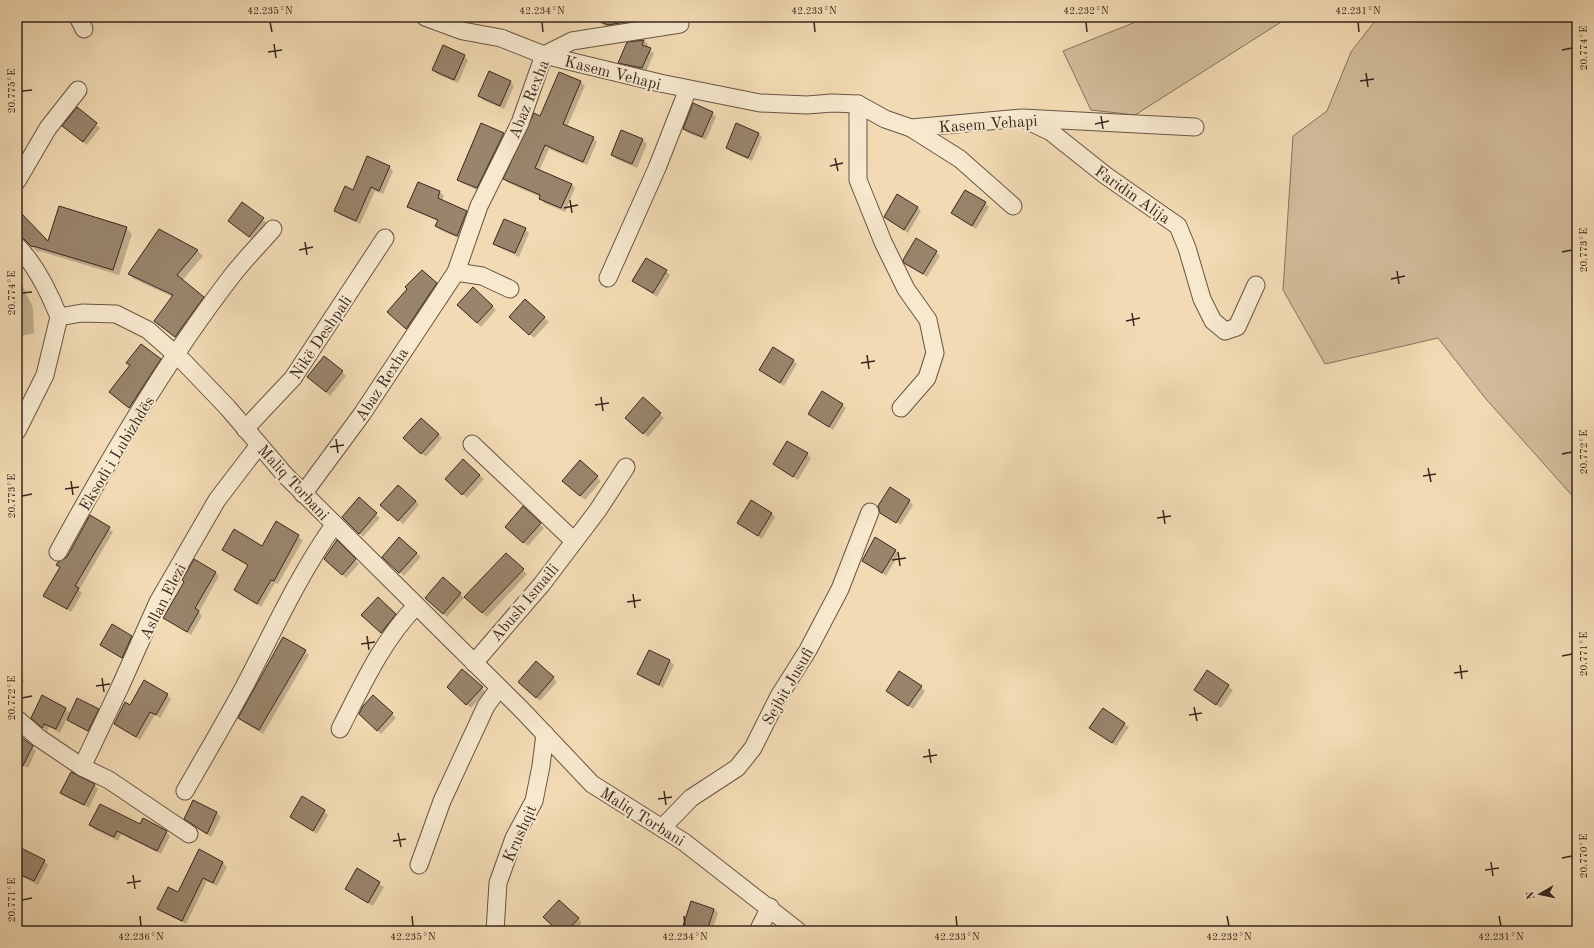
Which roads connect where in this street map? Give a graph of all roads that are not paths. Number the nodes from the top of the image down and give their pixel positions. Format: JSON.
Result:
{"nodes":[{"id":1,"x":425,"y":17,"type":"edge"},
{"id":2,"x":680,"y":24,"type":"dead end"},
{"id":3,"x":544,"y":55,"type":"junction"},
{"id":4,"x":688,"y":89,"type":"junction"},
{"id":5,"x":78,"y":90,"type":"dead end"},
{"id":6,"x":858,"y":104,"type":"junction"},
{"id":7,"x":1022,"y":118,"type":"junction"},
{"id":8,"x":911,"y":128,"type":"junction"},
{"id":9,"x":1195,"y":128,"type":"dead end"},
{"id":10,"x":17,"y":181,"type":"edge"},
{"id":11,"x":1013,"y":206,"type":"dead end"},
{"id":12,"x":273,"y":229,"type":"dead end"},
{"id":13,"x":385,"y":238,"type":"dead end"},
{"id":14,"x":17,"y":246,"type":"edge"},
{"id":15,"x":456,"y":272,"type":"junction"},
{"id":16,"x":608,"y":278,"type":"dead end"},
{"id":17,"x":1256,"y":285,"type":"dead end"},
{"id":18,"x":510,"y":289,"type":"dead end"},
{"id":19,"x":59,"y":317,"type":"junction"},
{"id":20,"x":176,"y":355,"type":"junction"},
{"id":21,"x":901,"y":408,"type":"dead end"},
{"id":22,"x":245,"y":429,"type":"junction"},
{"id":23,"x":17,"y":431,"type":"edge"},
{"id":24,"x":472,"y":444,"type":"dead end"},
{"id":25,"x":259,"y":445,"type":"junction"},
{"id":26,"x":626,"y":467,"type":"dead end"},
{"id":27,"x":303,"y":494,"type":"junction"},
{"id":28,"x":870,"y":512,"type":"dead end"},
{"id":29,"x":334,"y":525,"type":"junction"},
{"id":30,"x":574,"y":541,"type":"junction"},
{"id":31,"x":58,"y":552,"type":"dead end"},
{"id":32,"x":416,"y":606,"type":"junction"},
{"id":33,"x":474,"y":663,"type":"junction"},
{"id":34,"x":499,"y":688,"type":"junction"},
{"id":35,"x":17,"y":719,"type":"edge"},
{"id":36,"x":340,"y":729,"type":"dead end"},
{"id":37,"x":545,"y":734,"type":"junction"},
{"id":38,"x":82,"y":766,"type":"junction"},
{"id":39,"x":185,"y":791,"type":"dead end"},
{"id":40,"x":662,"y":828,"type":"junction"},
{"id":41,"x":189,"y":834,"type":"dead end"},
{"id":42,"x":420,"y":864,"type":"dead end"},
{"id":43,"x":770,"y":907,"type":"junction"},
{"id":44,"x":495,"y":931,"type":"edge"},
{"id":45,"x":758,"y":931,"type":"edge"},
{"id":46,"x":798,"y":931,"type":"edge"}],
"edges":[{"from":1,"to":3,"type":"street","name":"Kasem Vehapi"},
{"from":2,"to":3,"type":"street","name":"Abaz Rexha"},
{"from":3,"to":4,"type":"street","name":"Kasem Vehapi"},
{"from":3,"to":15,"type":"street","name":"Abaz Rexha"},
{"from":4,"to":6,"type":"street","name":"Kasem Vehapi"},
{"from":4,"to":16,"type":"street"},
{"from":5,"to":10,"type":"street"},
{"from":6,"to":8,"type":"street","name":"Kasem Vehapi"},
{"from":6,"to":21,"type":"street"},
{"from":7,"to":8,"type":"street","name":"Kasem Vehapi"},
{"from":7,"to":9,"type":"street","name":"Kasem Vehapi"},
{"from":7,"to":17,"type":"street","name":"Faridin Alija"},
{"from":8,"to":11,"type":"street"},
{"from":12,"to":20,"type":"street"},
{"from":13,"to":22,"type":"street","name":"Nikë Deshpali"},
{"from":14,"to":19,"type":"street"},
{"from":15,"to":18,"type":"street"},
{"from":15,"to":27,"type":"street","name":"Abaz Rexha"},
{"from":19,"to":20,"type":"street","name":"Maliq Torbani"},
{"from":19,"to":23,"type":"street"},
{"from":20,"to":22,"type":"street","name":"Maliq Torbani"},
{"from":20,"to":31,"type":"street","name":"Eksodi i Lubizhdës"},
{"from":22,"to":25,"type":"street","name":"Maliq Torbani"},
{"from":24,"to":30,"type":"street"},
{"from":25,"to":27,"type":"street","name":"Maliq Torbani"},
{"from":25,"to":38,"type":"street","name":"Asllan Elezi"},
{"from":26,"to":30,"type":"street","name":"Abush Ismaili"},
{"from":27,"to":29,"type":"street","name":"Maliq Torbani"},
{"from":28,"to":40,"type":"street","name":"Sejbit Jusufi"},
{"from":29,"to":32,"type":"street","name":"Maliq Torbani"},
{"from":29,"to":39,"type":"street"},
{"from":30,"to":33,"type":"street","name":"Abush Ismaili"},
{"from":32,"to":33,"type":"street","name":"Maliq Torbani"},
{"from":32,"to":36,"type":"street"},
{"from":33,"to":34,"type":"street","name":"Maliq Torbani"},
{"from":34,"to":37,"type":"street","name":"Maliq Torbani"},
{"from":34,"to":42,"type":"street"},
{"from":35,"to":38,"type":"street"},
{"from":37,"to":40,"type":"street","name":"Maliq Torbani"},
{"from":37,"to":44,"type":"street","name":"Krushqit"},
{"from":38,"to":41,"type":"street"},
{"from":40,"to":43,"type":"street","name":"Maliq Torbani"},
{"from":43,"to":45,"type":"street"},
{"from":43,"to":46,"type":"street","name":"Maliq Torbani"}]}
